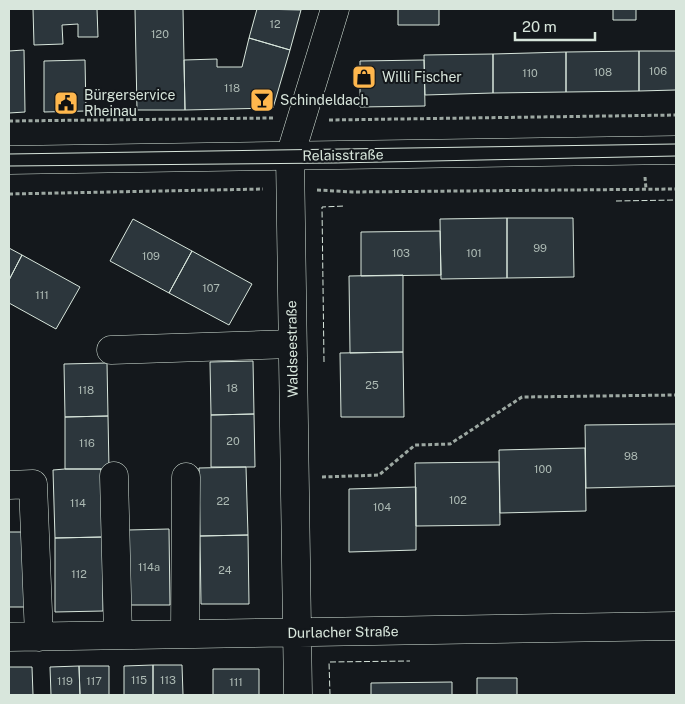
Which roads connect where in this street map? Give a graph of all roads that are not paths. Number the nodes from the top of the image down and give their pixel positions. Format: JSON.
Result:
{"nodes":[{"id":1,"x":336,"y":9,"type":"edge"},
{"id":2,"x":676,"y":150,"type":"edge"},
{"id":3,"x":290,"y":156,"type":"junction"},
{"id":4,"x":9,"y":160,"type":"edge"},
{"id":5,"x":292,"y":344,"type":"junction"},
{"id":6,"x":111,"y":350,"type":"dead end"},
{"id":7,"x":114,"y":476,"type":"dead end"},
{"id":8,"x":186,"y":476,"type":"dead end"},
{"id":9,"x":9,"y":485,"type":"edge"},
{"id":10,"x":676,"y":626,"type":"edge"},
{"id":11,"x":297,"y":632,"type":"junction"},
{"id":12,"x":185,"y":634,"type":"junction"},
{"id":13,"x":118,"y":635,"type":"junction"},
{"id":14,"x":39,"y":636,"type":"junction"},
{"id":15,"x":9,"y":637,"type":"edge"},
{"id":16,"x":298,"y":695,"type":"edge"}],
"edges":[{"from":1,"to":3,"type":"street","name":"Waldseestraße"},
{"from":2,"to":3,"type":"street","name":"Relaisstraße"},
{"from":3,"to":4,"type":"street","name":"Relaisstraße"},
{"from":3,"to":5,"type":"street","name":"Waldseestraße"},
{"from":5,"to":6,"type":"street"},
{"from":5,"to":11,"type":"street","name":"Waldseestraße"},
{"from":7,"to":13,"type":"street"},
{"from":8,"to":12,"type":"street"},
{"from":9,"to":14,"type":"street"},
{"from":10,"to":11,"type":"street","name":"Durlacher Straße"},
{"from":11,"to":12,"type":"street","name":"Durlacher Straße"},
{"from":11,"to":16,"type":"street","name":"Waldseestraße"},
{"from":12,"to":13,"type":"street","name":"Durlacher Straße"},
{"from":13,"to":14,"type":"street","name":"Durlacher Straße"},
{"from":14,"to":15,"type":"street","name":"Durlacher Straße"}]}
